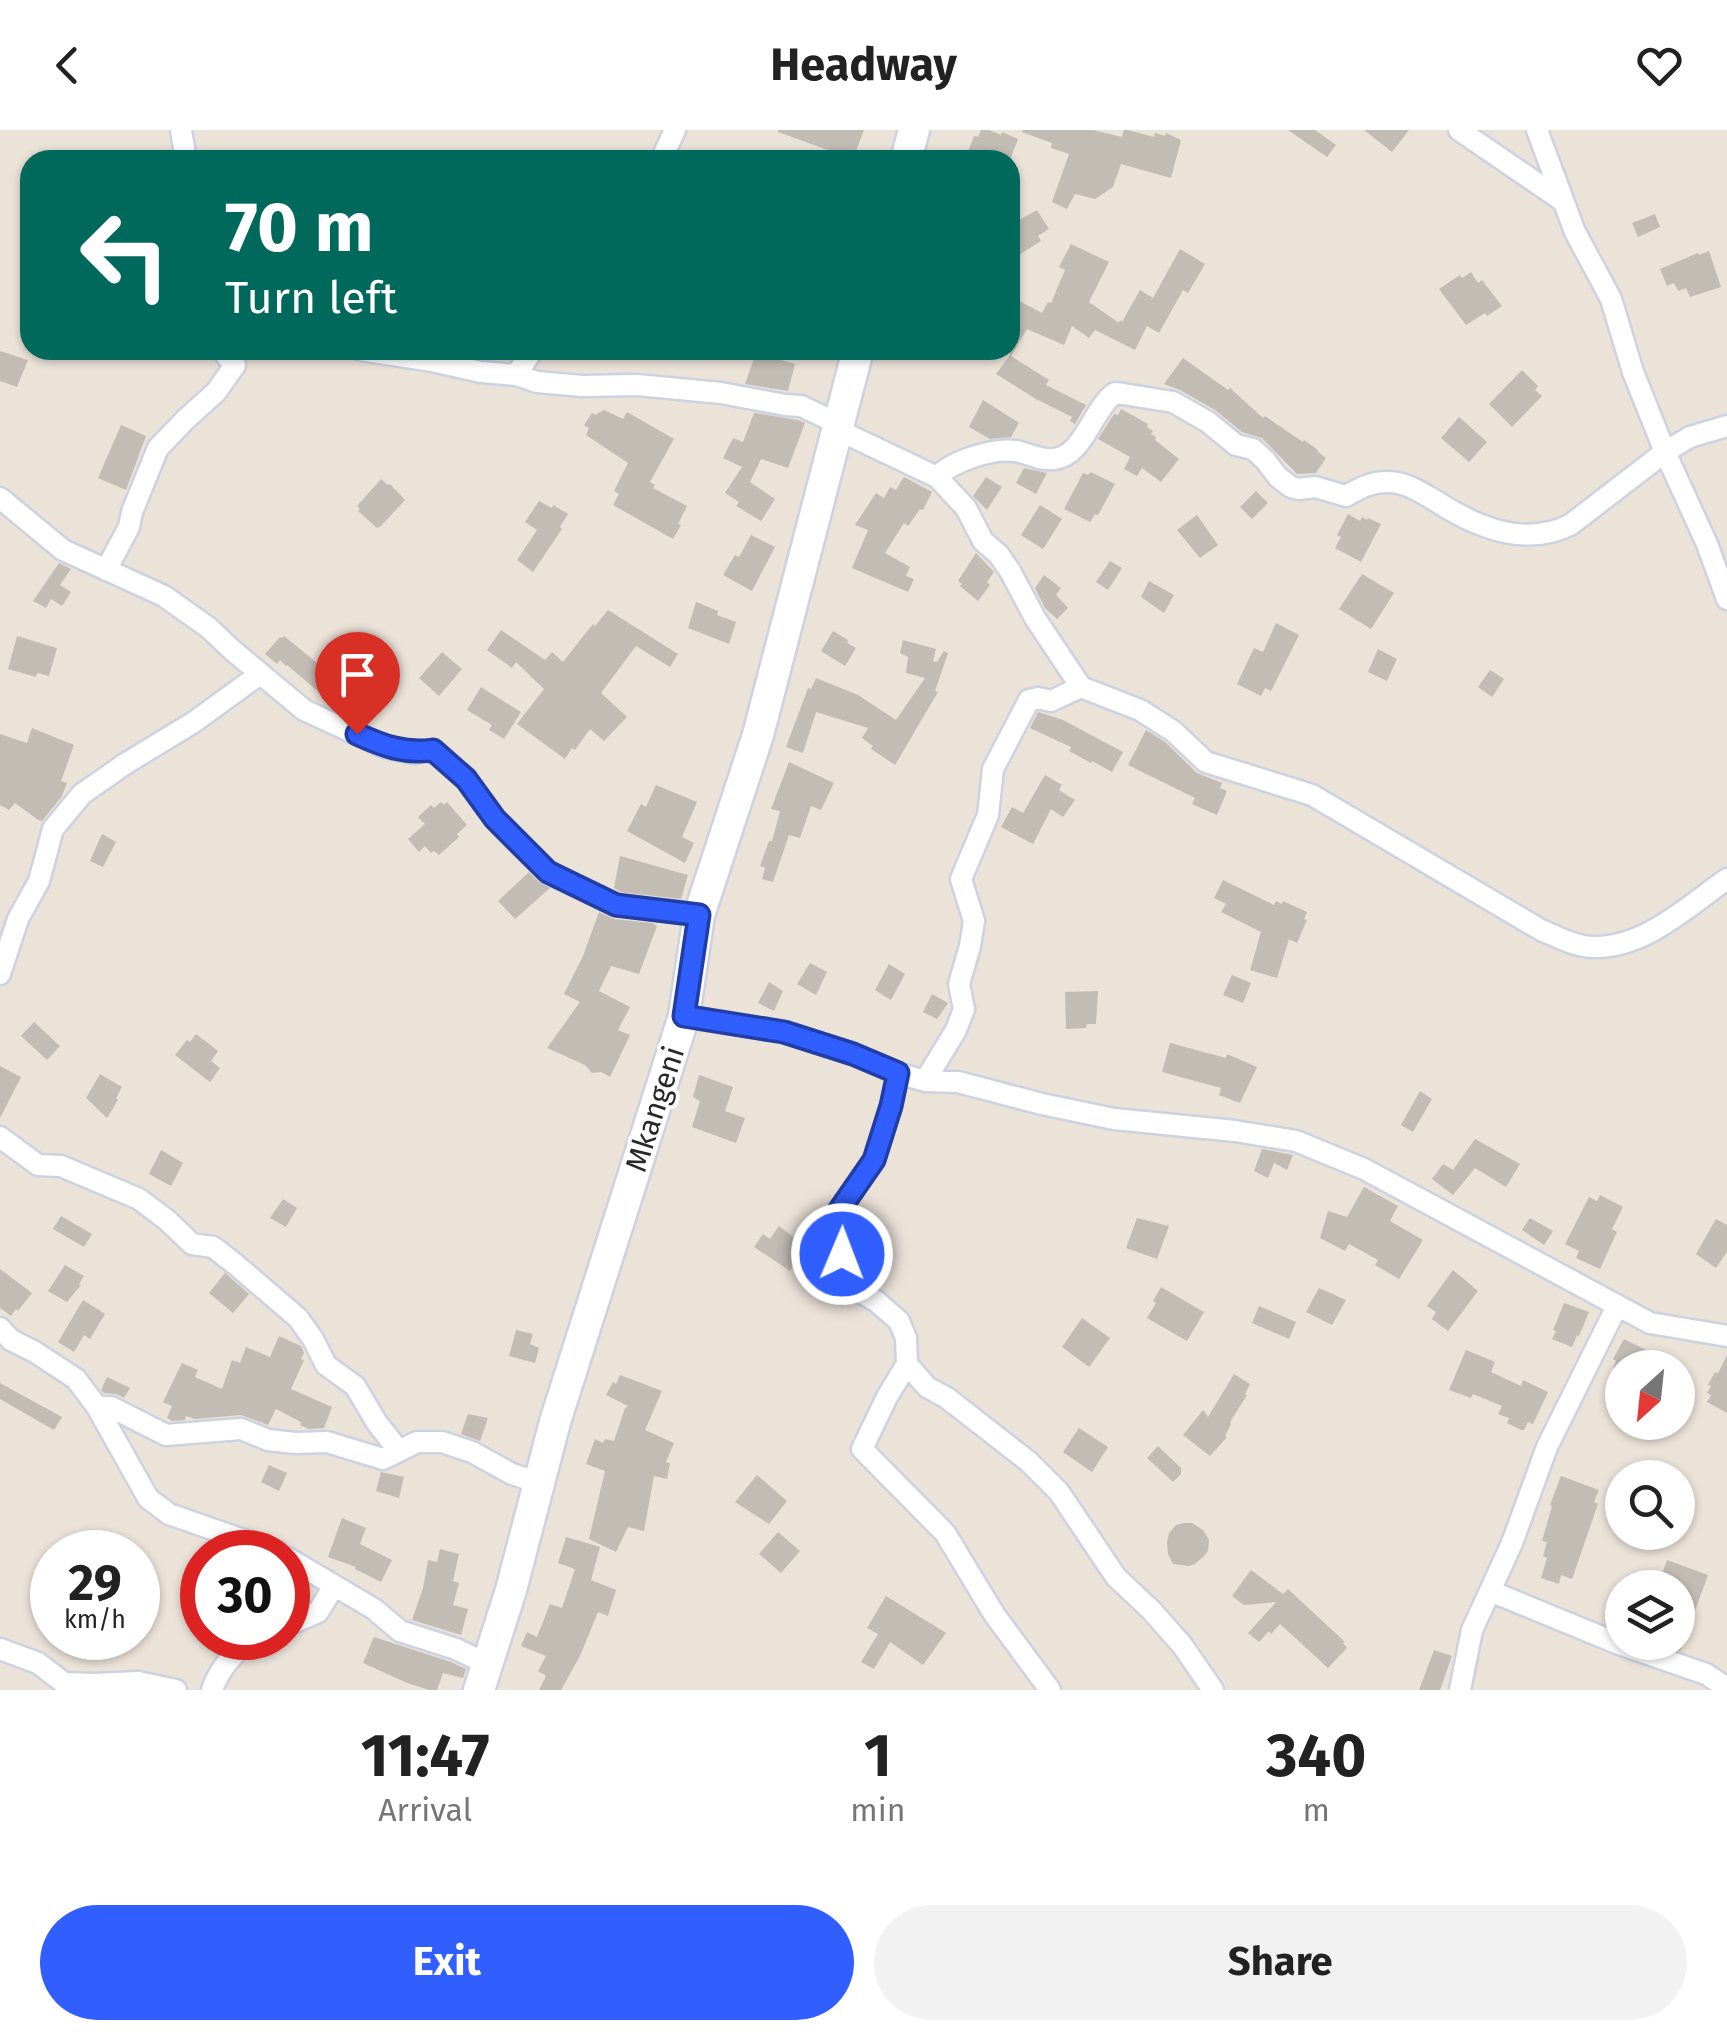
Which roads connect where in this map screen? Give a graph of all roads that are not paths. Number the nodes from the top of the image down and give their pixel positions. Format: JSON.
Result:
{"nodes":[{"id":1,"x":1459,"y":130,"type":"edge"},
{"id":2,"x":1538,"y":130,"type":"edge"},
{"id":3,"x":1563,"y":201,"type":"junction"},
{"id":4,"x":230,"y":360,"type":"edge"},
{"id":5,"x":426,"y":360,"type":"edge"},
{"id":6,"x":526,"y":360,"type":"edge"},
{"id":7,"x":855,"y":360,"type":"edge"},
{"id":8,"x":516,"y":375,"type":"junction"},
{"id":9,"x":1727,"y":426,"type":"edge"},
{"id":10,"x":838,"y":427,"type":"junction"},
{"id":11,"x":1665,"y":452,"type":"junction"},
{"id":12,"x":937,"y":477,"type":"junction"},
{"id":13,"x":0,"y":498,"type":"edge"},
{"id":14,"x":106,"y":570,"type":"junction"},
{"id":15,"x":1727,"y":598,"type":"edge"},
{"id":16,"x":260,"y":674,"type":"junction"},
{"id":17,"x":1081,"y":686,"type":"junction"},
{"id":18,"x":1727,"y":879,"type":"edge"},
{"id":19,"x":699,"y":915,"type":"junction"},
{"id":20,"x":0,"y":974,"type":"edge"},
{"id":21,"x":684,"y":1016,"type":"junction"},
{"id":22,"x":898,"y":1073,"type":"junction"},
{"id":23,"x":926,"y":1080,"type":"junction"},
{"id":24,"x":0,"y":1136,"type":"edge"},
{"id":25,"x":1617,"y":1306,"type":"junction"},
{"id":26,"x":0,"y":1328,"type":"edge"},
{"id":27,"x":1727,"y":1336,"type":"edge"},
{"id":28,"x":907,"y":1364,"type":"junction"},
{"id":29,"x":96,"y":1407,"type":"junction"},
{"id":30,"x":400,"y":1450,"type":"junction"},
{"id":31,"x":539,"y":1484,"type":"junction"},
{"id":32,"x":215,"y":1530,"type":"edge"},
{"id":33,"x":310,"y":1571,"type":"edge"},
{"id":34,"x":334,"y":1586,"type":"junction"},
{"id":35,"x":1490,"y":1591,"type":"junction"},
{"id":36,"x":310,"y":1615,"type":"edge"},
{"id":37,"x":0,"y":1649,"type":"edge"},
{"id":38,"x":231,"y":1660,"type":"edge"},
{"id":39,"x":483,"y":1677,"type":"edge"},
{"id":40,"x":1727,"y":1688,"type":"edge"},
{"id":41,"x":176,"y":1690,"type":"edge"},
{"id":42,"x":212,"y":1690,"type":"edge"},
{"id":43,"x":1050,"y":1690,"type":"edge"},
{"id":44,"x":1213,"y":1690,"type":"edge"},
{"id":45,"x":1460,"y":1690,"type":"edge"}],
"edges":[{"from":1,"to":3,"type":"street"},
{"from":2,"to":3,"type":"street"},
{"from":3,"to":11,"type":"street"},
{"from":4,"to":14,"type":"street"},
{"from":5,"to":8,"type":"street"},
{"from":6,"to":8,"type":"street"},
{"from":7,"to":10,"type":"street","name":"Mkangeni"},
{"from":8,"to":10,"type":"street"},
{"from":9,"to":11,"type":"street"},
{"from":10,"to":12,"type":"street"},
{"from":10,"to":19,"type":"street","name":"Mkangeni"},
{"from":11,"to":12,"type":"street"},
{"from":11,"to":15,"type":"street"},
{"from":12,"to":17,"type":"street"},
{"from":13,"to":14,"type":"street"},
{"from":14,"to":16,"type":"street"},
{"from":16,"to":19,"type":"street"},
{"from":16,"to":20,"type":"street"},
{"from":17,"to":18,"type":"street"},
{"from":17,"to":23,"type":"street"},
{"from":19,"to":21,"type":"street","name":"Mkangeni"},
{"from":21,"to":22,"type":"street"},
{"from":21,"to":31,"type":"street","name":"Mkangeni"},
{"from":22,"to":23,"type":"street"},
{"from":22,"to":28,"type":"street"},
{"from":23,"to":25,"type":"street"},
{"from":24,"to":30,"type":"street"},
{"from":25,"to":27,"type":"street"},
{"from":25,"to":35,"type":"street"},
{"from":26,"to":29,"type":"street"},
{"from":28,"to":43,"type":"street"},
{"from":28,"to":44,"type":"street"},
{"from":29,"to":30,"type":"street"},
{"from":29,"to":32,"type":"street"},
{"from":30,"to":31,"type":"street"},
{"from":31,"to":39,"type":"street","name":"Mkangeni"},
{"from":33,"to":34,"type":"street"},
{"from":34,"to":36,"type":"street"},
{"from":34,"to":39,"type":"street"},
{"from":35,"to":40,"type":"street"},
{"from":35,"to":45,"type":"street"},
{"from":37,"to":41,"type":"street"},
{"from":38,"to":42,"type":"street"}]}
